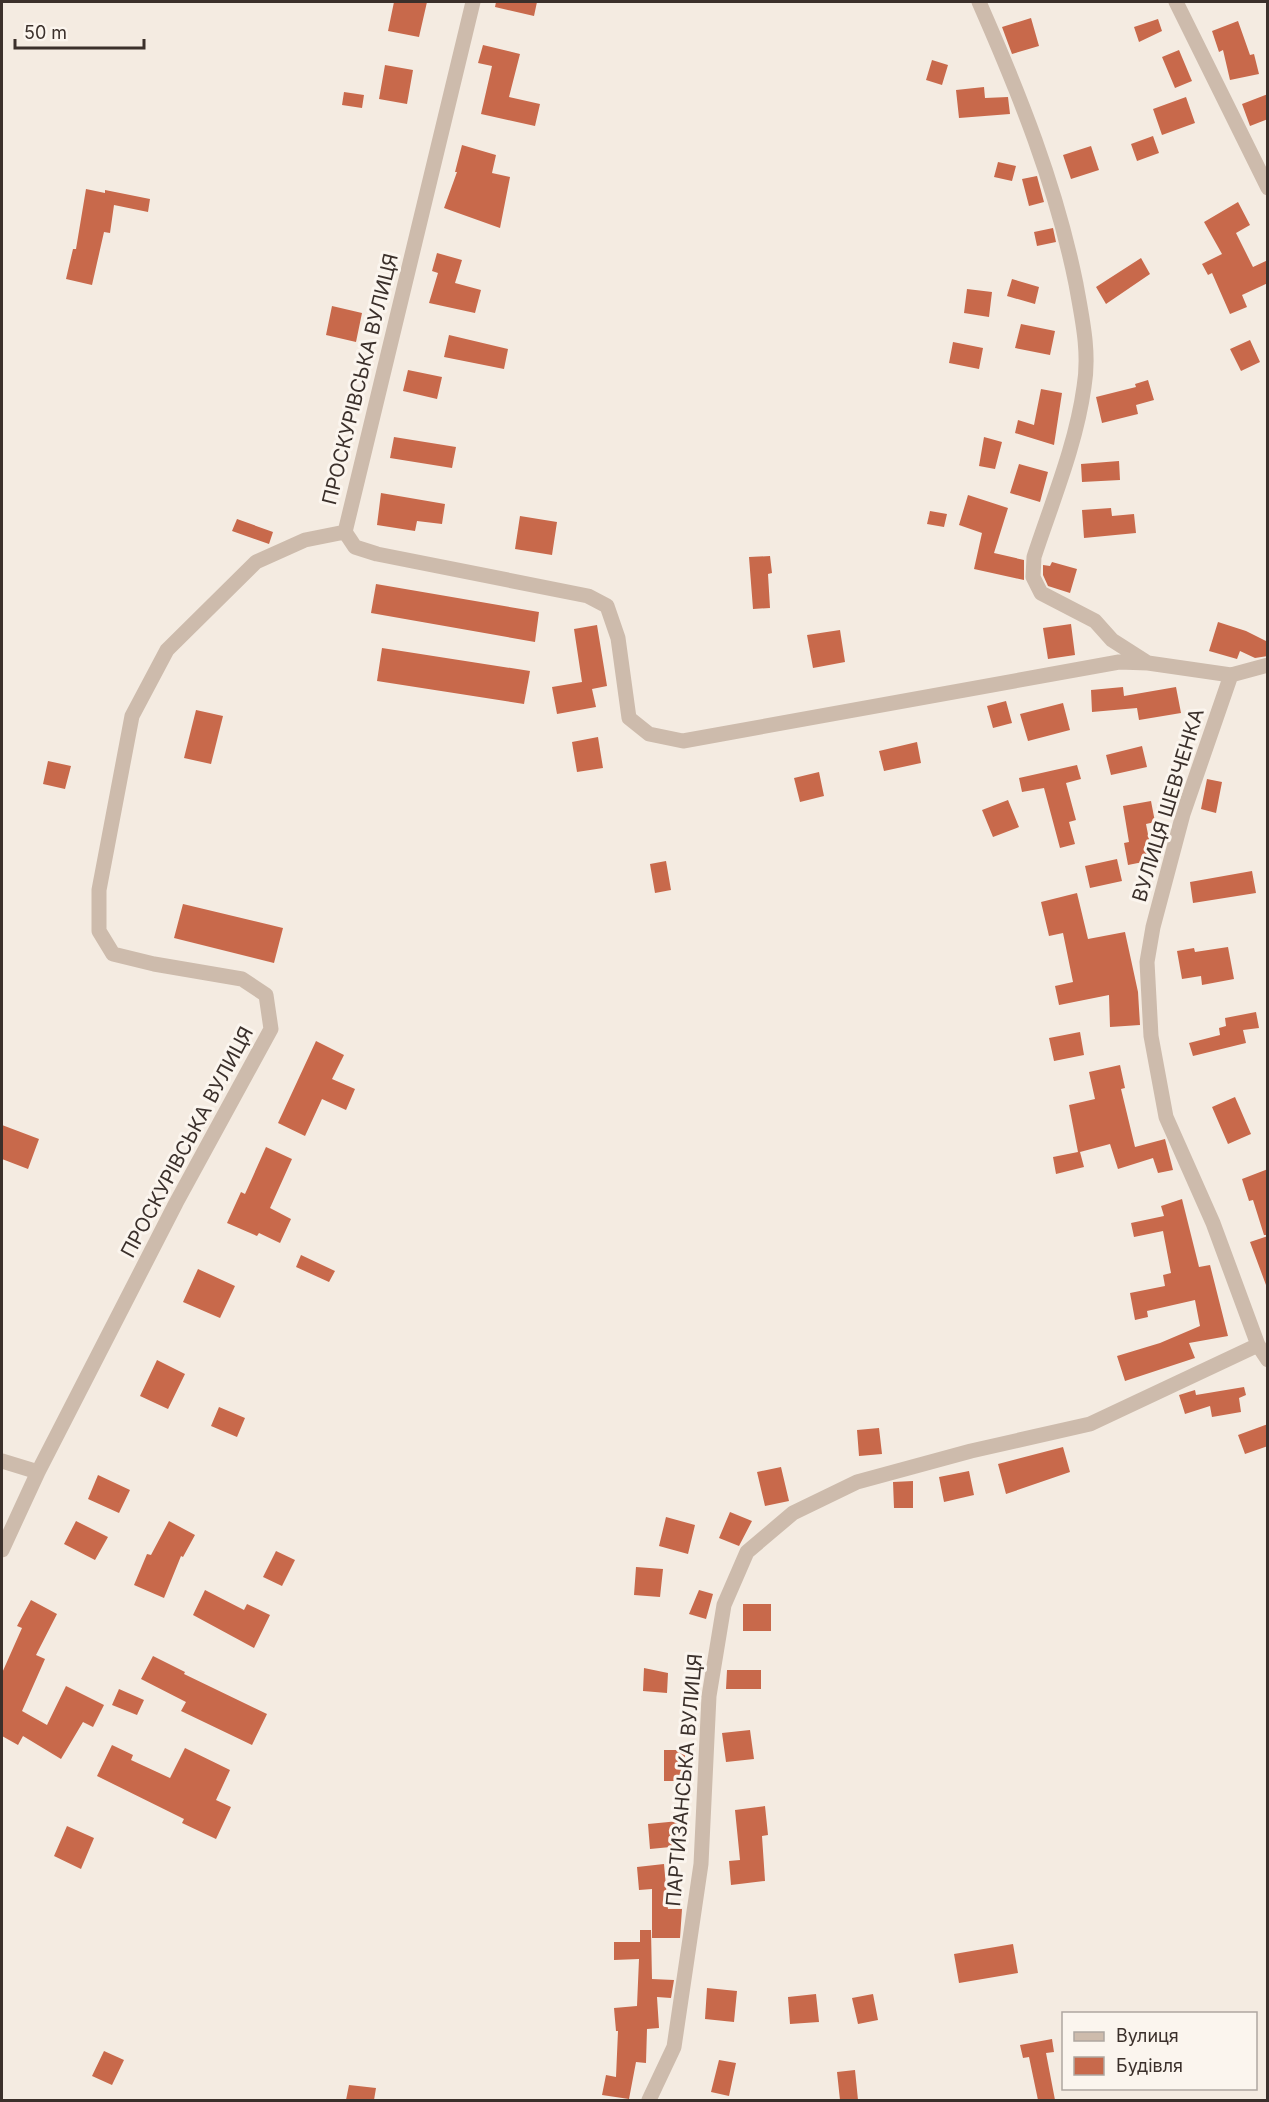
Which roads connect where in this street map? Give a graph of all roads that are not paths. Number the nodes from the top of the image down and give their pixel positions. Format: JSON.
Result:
{"nodes":[{"id":1,"x":473,"y":2,"type":"edge"},
{"id":2,"x":978,"y":2,"type":"edge"},
{"id":3,"x":1176,"y":2,"type":"edge"},
{"id":4,"x":1268,"y":188,"type":"edge"},
{"id":5,"x":345,"y":531,"type":"junction"},
{"id":6,"x":1148,"y":663,"type":"junction"},
{"id":7,"x":1268,"y":665,"type":"edge"},
{"id":8,"x":1231,"y":675,"type":"junction"},
{"id":9,"x":1258,"y":1345,"type":"junction"},
{"id":10,"x":1268,"y":1360,"type":"edge"},
{"id":11,"x":2,"y":1461,"type":"edge"},
{"id":12,"x":38,"y":1472,"type":"junction"},
{"id":13,"x":2,"y":1550,"type":"edge"},
{"id":14,"x":649,"y":2100,"type":"edge"}],
"edges":[{"from":1,"to":5,"type":"street","name":"ПРОСКУРІВСЬКА ВУЛИЦЯ"},
{"from":2,"to":6,"type":"street"},
{"from":3,"to":4,"type":"street"},
{"from":5,"to":6,"type":"street"},
{"from":5,"to":12,"type":"street","name":"ПРОСКУРІВСЬКА ВУЛИЦЯ"},
{"from":6,"to":8,"type":"street"},
{"from":7,"to":8,"type":"street"},
{"from":8,"to":9,"type":"street","name":"ВУЛИЦЯ ШЕВЧЕНКА"},
{"from":9,"to":10,"type":"street","name":"ВУЛИЦЯ ШЕВЧЕНКА"},
{"from":9,"to":14,"type":"street","name":"ПАРТИЗАНСЬКА ВУЛИЦЯ"},
{"from":11,"to":12,"type":"street"},
{"from":12,"to":13,"type":"street","name":"ПРОСКУРІВСЬКА ВУЛИЦЯ"}]}
